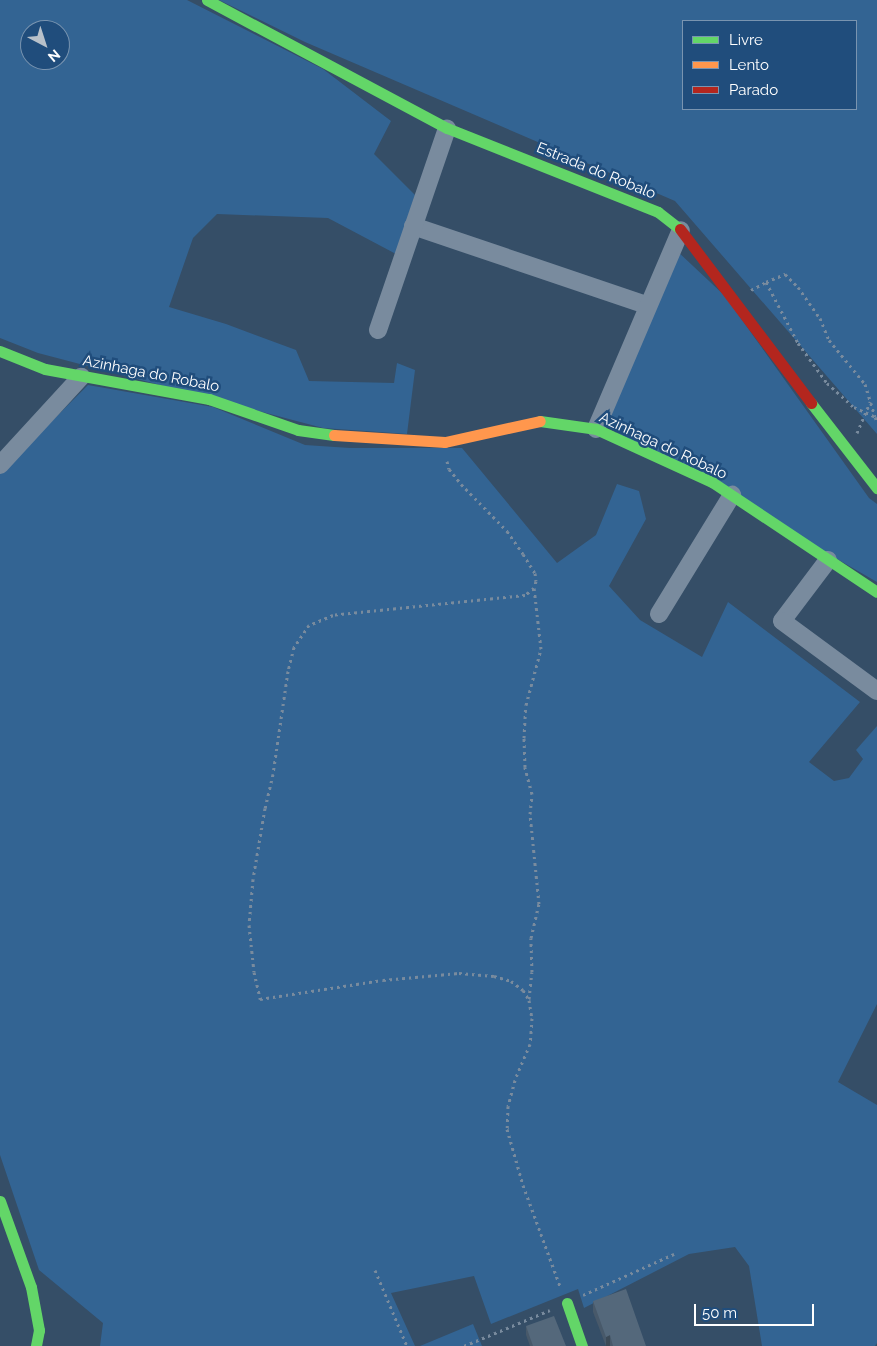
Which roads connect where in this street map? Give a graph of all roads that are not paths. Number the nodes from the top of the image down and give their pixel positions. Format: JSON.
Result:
{"nodes":[{"id":1,"x":206,"y":0,"type":"edge"},
{"id":2,"x":447,"y":128,"type":"junction"},
{"id":3,"x":413,"y":226,"type":"junction"},
{"id":4,"x":681,"y":230,"type":"junction"},
{"id":5,"x":648,"y":305,"type":"junction"},
{"id":6,"x":378,"y":330,"type":"dead end"},
{"id":7,"x":0,"y":351,"type":"edge"},
{"id":8,"x":81,"y":377,"type":"junction"},
{"id":9,"x":596,"y":429,"type":"junction"},
{"id":10,"x":0,"y":464,"type":"edge"},
{"id":11,"x":877,"y":488,"type":"edge"},
{"id":12,"x":732,"y":495,"type":"junction"},
{"id":13,"x":828,"y":560,"type":"junction"},
{"id":14,"x":877,"y":592,"type":"edge"},
{"id":15,"x":659,"y":614,"type":"dead end"},
{"id":16,"x":877,"y":691,"type":"edge"},
{"id":17,"x":0,"y":1201,"type":"edge"},
{"id":18,"x":566,"y":1303,"type":"road end"},
{"id":19,"x":36,"y":1346,"type":"edge"},
{"id":20,"x":582,"y":1346,"type":"edge"}],
"edges":[{"from":1,"to":2,"type":"street","name":"Estrada do Robalo"},
{"from":2,"to":3,"type":"street"},
{"from":2,"to":4,"type":"street","name":"Estrada do Robalo"},
{"from":3,"to":5,"type":"street"},
{"from":3,"to":6,"type":"street"},
{"from":4,"to":5,"type":"street"},
{"from":4,"to":11,"type":"street","name":"Estrada do Robalo"},
{"from":5,"to":9,"type":"street"},
{"from":7,"to":8,"type":"street","name":"Azinhaga do Robalo"},
{"from":8,"to":9,"type":"street","name":"Azinhaga do Robalo"},
{"from":8,"to":10,"type":"street"},
{"from":9,"to":12,"type":"street","name":"Azinhaga do Robalo"},
{"from":12,"to":13,"type":"street","name":"Azinhaga do Robalo"},
{"from":12,"to":15,"type":"street"},
{"from":13,"to":14,"type":"street","name":"Azinhaga do Robalo"},
{"from":13,"to":16,"type":"street"},
{"from":17,"to":19,"type":"street"},
{"from":18,"to":20,"type":"street"}]}
